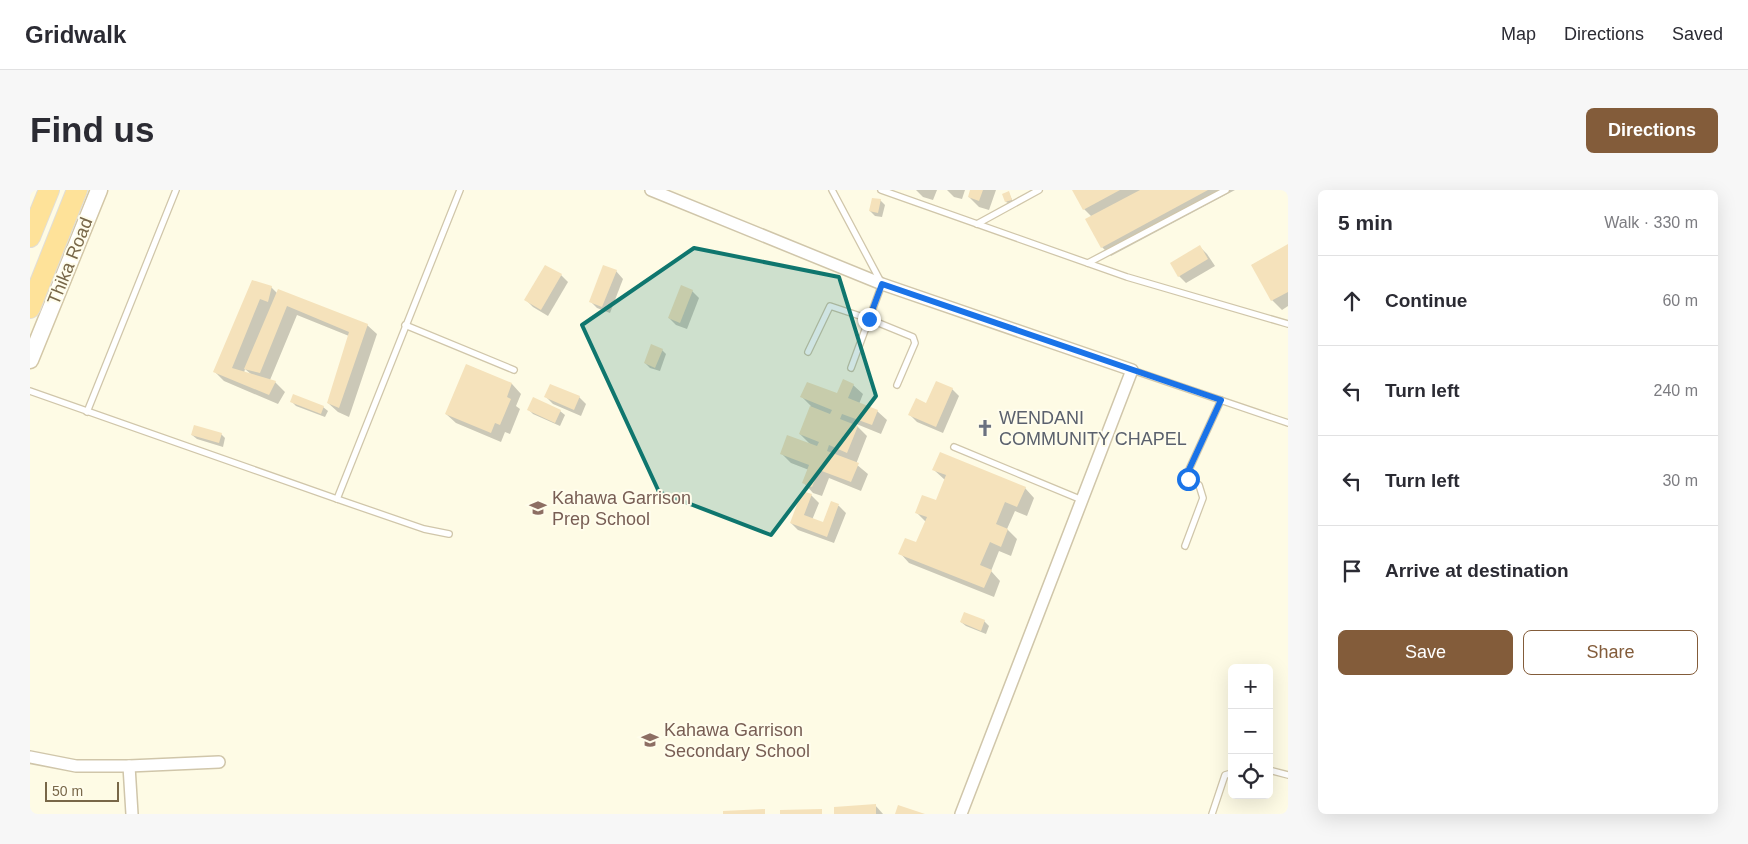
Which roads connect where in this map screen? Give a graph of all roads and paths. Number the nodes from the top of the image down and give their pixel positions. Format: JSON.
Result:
{"nodes":[{"id":1,"x":49,"y":190,"type":"edge"},
{"id":2,"x":77,"y":190,"type":"edge"},
{"id":3,"x":176,"y":190,"type":"edge"},
{"id":4,"x":460,"y":190,"type":"edge"},
{"id":5,"x":651,"y":190,"type":"edge"},
{"id":6,"x":832,"y":190,"type":"edge"},
{"id":7,"x":881,"y":190,"type":"edge"},
{"id":8,"x":1039,"y":190,"type":"edge"},
{"id":9,"x":1226,"y":190,"type":"edge"},
{"id":10,"x":99,"y":191,"type":"edge"},
{"id":11,"x":977,"y":224,"type":"junction"},
{"id":12,"x":30,"y":237,"type":"edge"},
{"id":13,"x":1088,"y":263,"type":"junction"},
{"id":14,"x":882,"y":284,"type":"junction"},
{"id":15,"x":30,"y":308,"type":"edge"},
{"id":16,"x":869,"y":319,"type":"junction"},
{"id":17,"x":1288,"y":324,"type":"edge"},
{"id":18,"x":405,"y":325,"type":"junction"},
{"id":19,"x":808,"y":352,"type":"dead end"},
{"id":20,"x":30,"y":360,"type":"edge"},
{"id":21,"x":851,"y":368,"type":"dead end"},
{"id":22,"x":514,"y":370,"type":"dead end"},
{"id":23,"x":1132,"y":370,"type":"junction"},
{"id":24,"x":897,"y":385,"type":"dead end"},
{"id":25,"x":30,"y":391,"type":"edge"},
{"id":26,"x":1221,"y":400,"type":"junction"},
{"id":27,"x":87,"y":412,"type":"junction"},
{"id":28,"x":1288,"y":423,"type":"edge"},
{"id":29,"x":954,"y":447,"type":"dead end"},
{"id":30,"x":337,"y":499,"type":"junction"},
{"id":31,"x":1082,"y":500,"type":"junction"},
{"id":32,"x":449,"y":534,"type":"dead end"},
{"id":33,"x":1185,"y":546,"type":"dead end"},
{"id":34,"x":30,"y":757,"type":"edge"},
{"id":35,"x":219,"y":762,"type":"dead end"},
{"id":36,"x":129,"y":766,"type":"junction"},
{"id":37,"x":1273,"y":771,"type":"edge"},
{"id":38,"x":1228,"y":774,"type":"edge"},
{"id":39,"x":1288,"y":774,"type":"edge"},
{"id":40,"x":132,"y":814,"type":"edge"},
{"id":41,"x":960,"y":814,"type":"edge"},
{"id":42,"x":1212,"y":814,"type":"edge"}],
"edges":[{"from":1,"to":12,"type":"highway"},
{"from":2,"to":15,"type":"highway","name":"Thika Road"},
{"from":3,"to":27,"type":"lane"},
{"from":4,"to":18,"type":"lane"},
{"from":5,"to":14,"type":"street"},
{"from":6,"to":14,"type":"lane"},
{"from":7,"to":11,"type":"lane"},
{"from":8,"to":11,"type":"lane"},
{"from":9,"to":13,"type":"lane"},
{"from":10,"to":20,"type":"main road","name":"Thika Road"},
{"from":11,"to":13,"type":"lane"},
{"from":13,"to":17,"type":"lane"},
{"from":14,"to":16,"type":"lane"},
{"from":14,"to":23,"type":"street"},
{"from":16,"to":19,"type":"lane"},
{"from":16,"to":21,"type":"lane"},
{"from":16,"to":24,"type":"lane"},
{"from":18,"to":22,"type":"lane"},
{"from":18,"to":30,"type":"lane"},
{"from":23,"to":26,"type":"lane"},
{"from":23,"to":31,"type":"street"},
{"from":25,"to":27,"type":"lane"},
{"from":26,"to":28,"type":"lane"},
{"from":26,"to":33,"type":"lane"},
{"from":27,"to":30,"type":"lane"},
{"from":29,"to":31,"type":"lane"},
{"from":30,"to":32,"type":"lane"},
{"from":31,"to":41,"type":"street"},
{"from":34,"to":36,"type":"street"},
{"from":35,"to":36,"type":"street"},
{"from":36,"to":40,"type":"street"},
{"from":37,"to":39,"type":"lane"},
{"from":38,"to":42,"type":"lane"}]}
